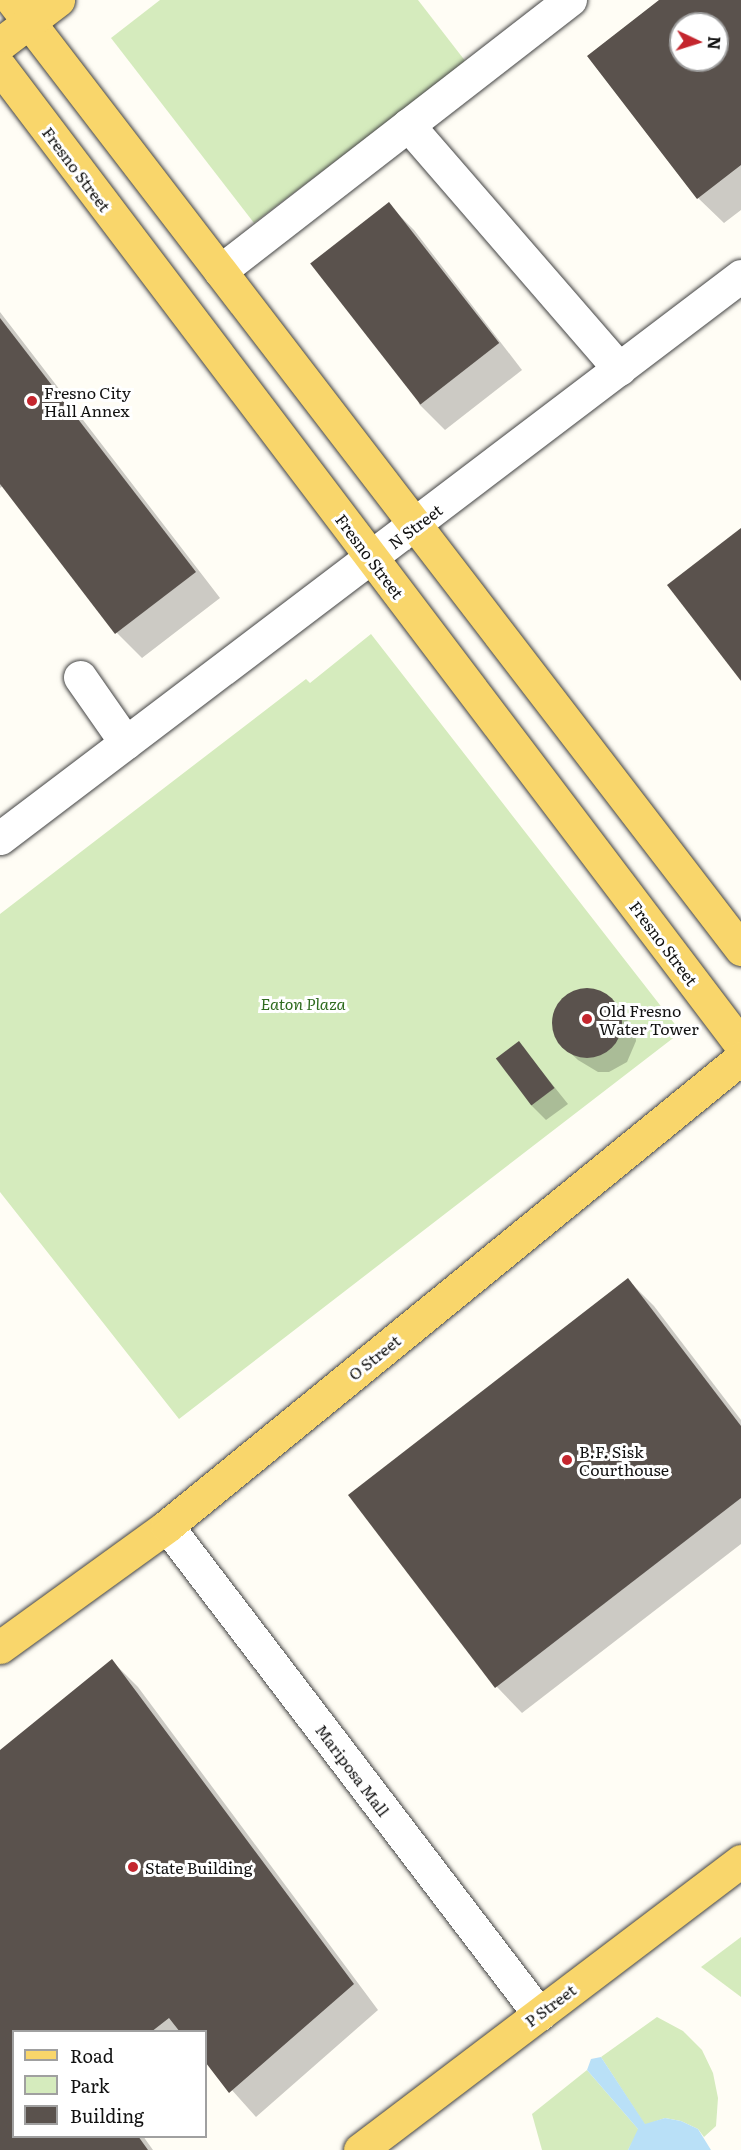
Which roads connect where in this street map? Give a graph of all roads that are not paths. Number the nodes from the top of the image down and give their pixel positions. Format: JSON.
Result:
{"nodes":[{"id":1,"x":58,"y":0,"type":"edge"},
{"id":2,"x":570,"y":0,"type":"edge"},
{"id":3,"x":20,"y":11,"type":"edge"},
{"id":4,"x":0,"y":44,"type":"edge"},
{"id":5,"x":0,"y":67,"type":"edge"},
{"id":6,"x":408,"y":125,"type":"junction"},
{"id":7,"x":219,"y":271,"type":"junction"},
{"id":8,"x":741,"y":276,"type":"edge"},
{"id":9,"x":619,"y":369,"type":"junction"},
{"id":10,"x":416,"y":526,"type":"junction"},
{"id":11,"x":371,"y":558,"type":"junction"},
{"id":12,"x":80,"y":677,"type":"dead end"},
{"id":13,"x":126,"y":743,"type":"junction"},
{"id":14,"x":0,"y":837,"type":"edge"},
{"id":15,"x":741,"y":949,"type":"edge"},
{"id":16,"x":741,"y":1045,"type":"edge"},
{"id":17,"x":741,"y":1058,"type":"edge"},
{"id":18,"x":167,"y":1526,"type":"junction"},
{"id":19,"x":0,"y":1647,"type":"edge"},
{"id":20,"x":741,"y":1861,"type":"edge"},
{"id":21,"x":539,"y":2014,"type":"junction"},
{"id":22,"x":360,"y":2150,"type":"edge"}],
"edges":[{"from":1,"to":3,"type":"main road"},
{"from":2,"to":6,"type":"street"},
{"from":3,"to":4,"type":"main road"},
{"from":3,"to":7,"type":"main road"},
{"from":5,"to":11,"type":"main road","name":"Fresno Street"},
{"from":6,"to":7,"type":"street"},
{"from":6,"to":9,"type":"street"},
{"from":7,"to":10,"type":"main road"},
{"from":8,"to":9,"type":"street","name":"N Street"},
{"from":9,"to":10,"type":"street","name":"N Street"},
{"from":10,"to":11,"type":"street","name":"N Street"},
{"from":10,"to":15,"type":"main road"},
{"from":11,"to":13,"type":"street","name":"N Street"},
{"from":11,"to":16,"type":"main road","name":"Fresno Street"},
{"from":12,"to":13,"type":"street"},
{"from":13,"to":14,"type":"street","name":"N Street"},
{"from":17,"to":18,"type":"main road","name":"O Street"},
{"from":18,"to":19,"type":"main road","name":"O Street"},
{"from":18,"to":21,"type":"street","name":"Mariposa Mall"},
{"from":20,"to":21,"type":"main road","name":"P Street"},
{"from":21,"to":22,"type":"main road","name":"P Street"}]}
